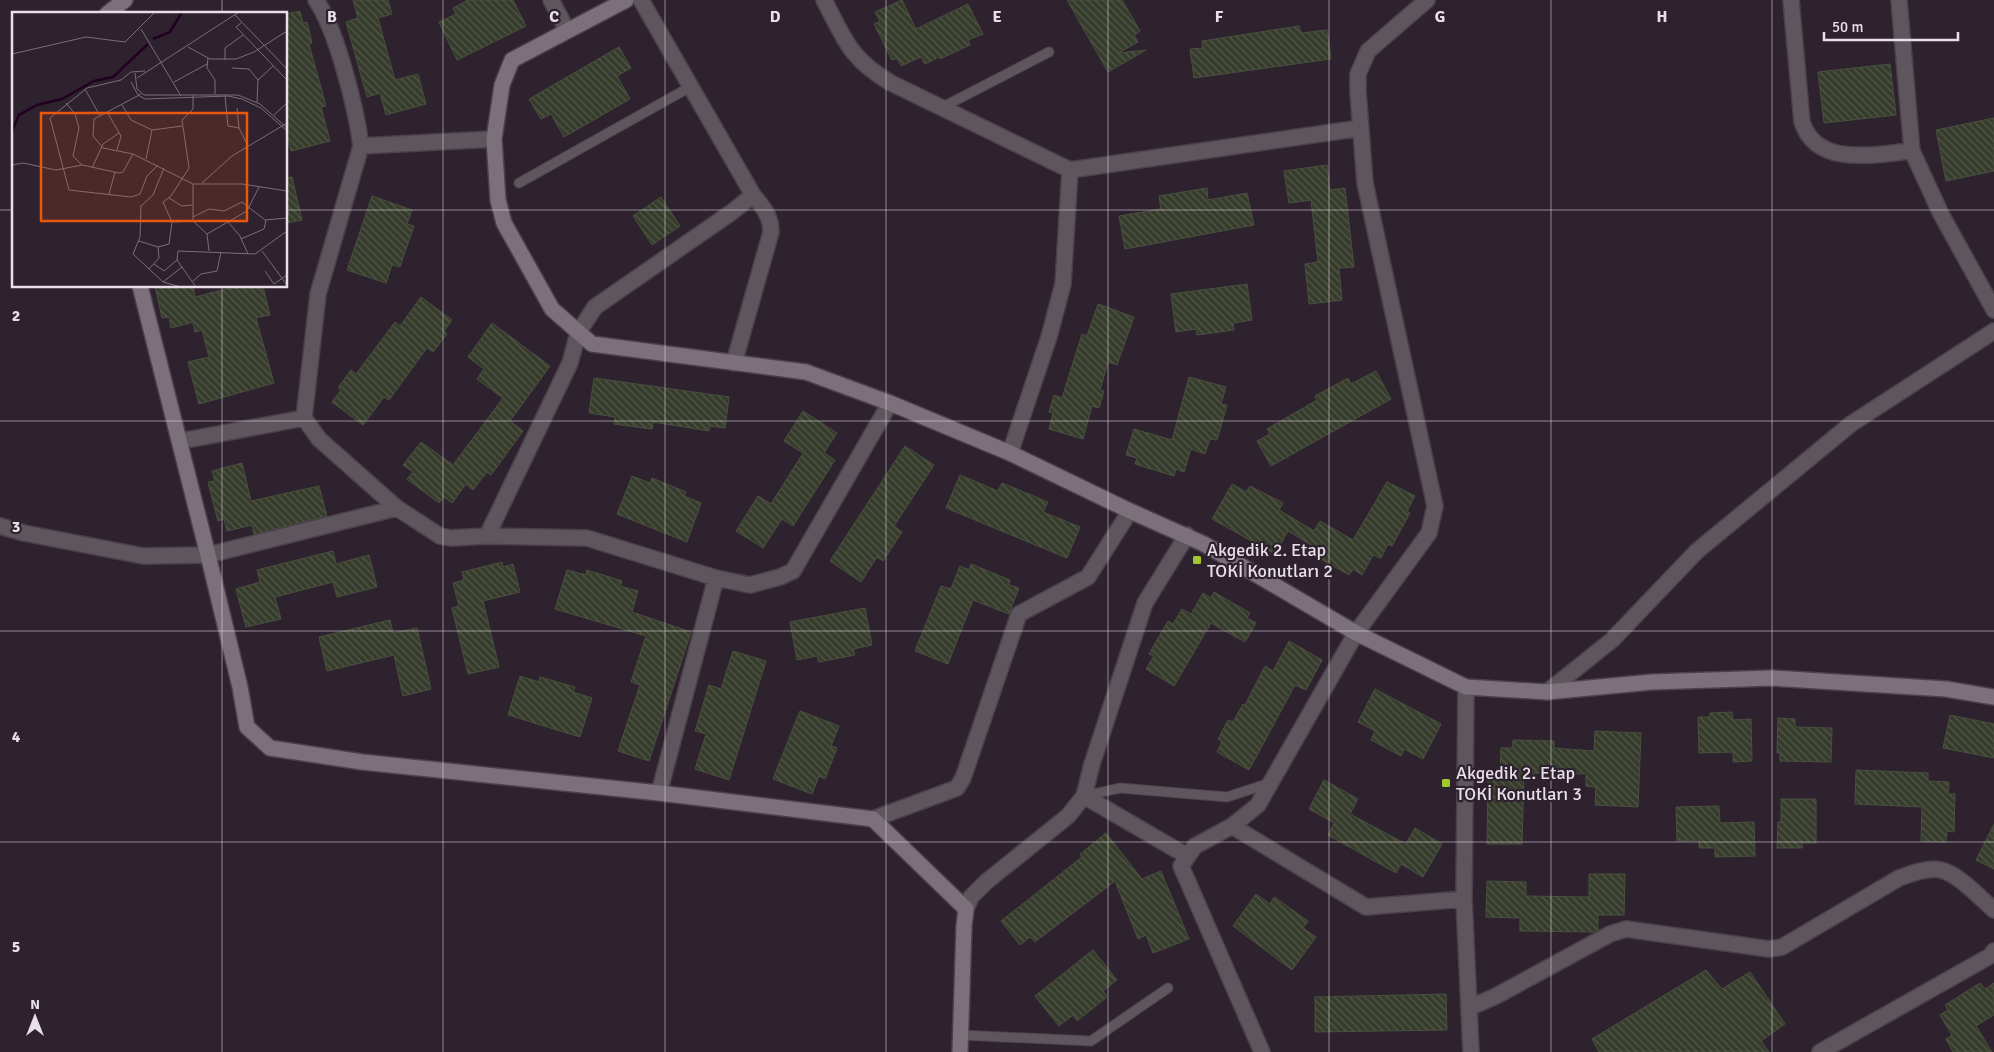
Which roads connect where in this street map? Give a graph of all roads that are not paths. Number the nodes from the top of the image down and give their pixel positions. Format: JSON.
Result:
{"nodes":[{"id":1,"x":125,"y":0,"type":"edge"},
{"id":2,"x":316,"y":0,"type":"edge"},
{"id":3,"x":551,"y":0,"type":"edge"},
{"id":4,"x":626,"y":0,"type":"edge"},
{"id":5,"x":641,"y":0,"type":"edge"},
{"id":6,"x":824,"y":0,"type":"edge"},
{"id":7,"x":1427,"y":0,"type":"edge"},
{"id":8,"x":1791,"y":0,"type":"edge"},
{"id":9,"x":1899,"y":0,"type":"edge"},
{"id":10,"x":110,"y":12,"type":"edge"},
{"id":11,"x":567,"y":30,"type":"junction"},
{"id":12,"x":1049,"y":52,"type":"dead end"},
{"id":13,"x":690,"y":87,"type":"junction"},
{"id":14,"x":941,"y":108,"type":"junction"},
{"id":15,"x":1361,"y":128,"type":"junction"},
{"id":16,"x":494,"y":139,"type":"junction"},
{"id":17,"x":361,"y":146,"type":"junction"},
{"id":18,"x":1912,"y":152,"type":"junction"},
{"id":19,"x":1070,"y":170,"type":"junction"},
{"id":20,"x":519,"y":183,"type":"dead end"},
{"id":21,"x":753,"y":195,"type":"junction"},
{"id":22,"x":141,"y":288,"type":"edge"},
{"id":23,"x":1994,"y":310,"type":"edge"},
{"id":24,"x":1994,"y":331,"type":"edge"},
{"id":25,"x":578,"y":333,"type":"junction"},
{"id":26,"x":734,"y":362,"type":"junction"},
{"id":27,"x":890,"y":403,"type":"junction"},
{"id":28,"x":304,"y":418,"type":"junction"},
{"id":29,"x":181,"y":441,"type":"junction"},
{"id":30,"x":1010,"y":453,"type":"junction"},
{"id":31,"x":397,"y":508,"type":"junction"},
{"id":32,"x":1130,"y":511,"type":"junction"},
{"id":33,"x":0,"y":526,"type":"edge"},
{"id":34,"x":1187,"y":535,"type":"junction"},
{"id":35,"x":487,"y":536,"type":"junction"},
{"id":36,"x":208,"y":555,"type":"junction"},
{"id":37,"x":716,"y":578,"type":"junction"},
{"id":38,"x":1356,"y":633,"type":"junction"},
{"id":39,"x":1466,"y":687,"type":"junction"},
{"id":40,"x":1548,"y":692,"type":"junction"},
{"id":41,"x":1994,"y":697,"type":"edge"},
{"id":42,"x":1271,"y":782,"type":"junction"},
{"id":43,"x":659,"y":793,"type":"junction"},
{"id":44,"x":1084,"y":796,"type":"junction"},
{"id":45,"x":873,"y":819,"type":"junction"},
{"id":46,"x":1232,"y":826,"type":"junction"},
{"id":47,"x":1187,"y":856,"type":"junction"},
{"id":48,"x":1464,"y":900,"type":"junction"},
{"id":49,"x":966,"y":909,"type":"junction"},
{"id":50,"x":1994,"y":910,"type":"edge"},
{"id":51,"x":1994,"y":951,"type":"edge"},
{"id":52,"x":1168,"y":988,"type":"dead end"},
{"id":53,"x":1471,"y":1007,"type":"junction"},
{"id":54,"x":960,"y":1035,"type":"junction"},
{"id":55,"x":960,"y":1052,"type":"edge"},
{"id":56,"x":1262,"y":1052,"type":"edge"},
{"id":57,"x":1471,"y":1052,"type":"edge"},
{"id":58,"x":1820,"y":1052,"type":"edge"}],
"edges":[{"from":1,"to":10,"type":"street"},
{"from":2,"to":17,"type":"street"},
{"from":3,"to":11,"type":"street"},
{"from":4,"to":11,"type":"street"},
{"from":5,"to":13,"type":"street"},
{"from":6,"to":14,"type":"street"},
{"from":7,"to":15,"type":"street"},
{"from":8,"to":18,"type":"street"},
{"from":9,"to":18,"type":"street"},
{"from":11,"to":16,"type":"street"},
{"from":12,"to":14,"type":"lane"},
{"from":13,"to":20,"type":"lane"},
{"from":13,"to":21,"type":"street"},
{"from":14,"to":19,"type":"street"},
{"from":15,"to":19,"type":"street"},
{"from":15,"to":38,"type":"street"},
{"from":16,"to":17,"type":"street"},
{"from":16,"to":25,"type":"street"},
{"from":17,"to":28,"type":"street"},
{"from":18,"to":23,"type":"street"},
{"from":19,"to":30,"type":"street"},
{"from":21,"to":25,"type":"street"},
{"from":21,"to":26,"type":"street"},
{"from":22,"to":29,"type":"street"},
{"from":24,"to":40,"type":"street"},
{"from":25,"to":26,"type":"street"},
{"from":25,"to":35,"type":"street"},
{"from":26,"to":27,"type":"street"},
{"from":27,"to":30,"type":"street"},
{"from":27,"to":37,"type":"street"},
{"from":28,"to":29,"type":"street"},
{"from":28,"to":31,"type":"street"},
{"from":29,"to":36,"type":"street"},
{"from":30,"to":32,"type":"street"},
{"from":31,"to":35,"type":"street"},
{"from":31,"to":36,"type":"street"},
{"from":32,"to":34,"type":"street"},
{"from":32,"to":45,"type":"street"},
{"from":33,"to":36,"type":"street"},
{"from":34,"to":38,"type":"street"},
{"from":34,"to":44,"type":"street"},
{"from":35,"to":37,"type":"street"},
{"from":36,"to":43,"type":"street"},
{"from":37,"to":43,"type":"street"},
{"from":38,"to":39,"type":"street"},
{"from":38,"to":42,"type":"street"},
{"from":39,"to":40,"type":"street"},
{"from":39,"to":48,"type":"street"},
{"from":40,"to":41,"type":"street"},
{"from":42,"to":44,"type":"lane"},
{"from":42,"to":46,"type":"street"},
{"from":43,"to":45,"type":"street"},
{"from":44,"to":47,"type":"street"},
{"from":44,"to":49,"type":"street"},
{"from":45,"to":49,"type":"street"},
{"from":46,"to":47,"type":"street"},
{"from":46,"to":48,"type":"street"},
{"from":47,"to":56,"type":"street"},
{"from":48,"to":53,"type":"street"},
{"from":49,"to":54,"type":"street"},
{"from":50,"to":53,"type":"street"},
{"from":51,"to":58,"type":"street"},
{"from":52,"to":54,"type":"lane"},
{"from":53,"to":57,"type":"street"},
{"from":54,"to":55,"type":"street"}]}
